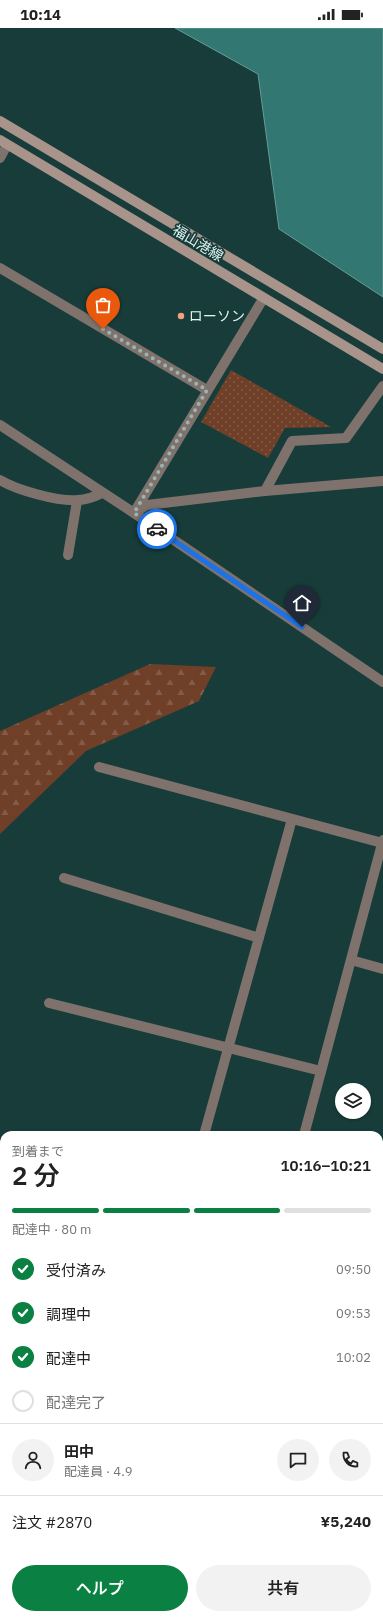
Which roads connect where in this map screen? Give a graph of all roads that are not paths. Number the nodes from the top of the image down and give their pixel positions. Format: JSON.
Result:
{"nodes":[{"id":1,"x":0,"y":121,"type":"edge"},
{"id":2,"x":4,"y":142,"type":"edge"},
{"id":3,"x":0,"y":158,"type":"edge"},
{"id":4,"x":0,"y":268,"type":"edge"},
{"id":5,"x":263,"y":298,"type":"junction"},
{"id":6,"x":383,"y":349,"type":"edge"},
{"id":7,"x":383,"y":369,"type":"edge"},
{"id":8,"x":383,"y":386,"type":"edge"},
{"id":9,"x":207,"y":390,"type":"junction"},
{"id":10,"x":0,"y":425,"type":"edge"},
{"id":11,"x":0,"y":480,"type":"edge"},
{"id":12,"x":383,"y":481,"type":"edge"},
{"id":13,"x":265,"y":491,"type":"junction"},
{"id":14,"x":102,"y":493,"type":"junction"},
{"id":15,"x":77,"y":501,"type":"junction"},
{"id":16,"x":134,"y":513,"type":"junction"},
{"id":17,"x":68,"y":555,"type":"dead end"},
{"id":18,"x":383,"y":682,"type":"edge"},
{"id":19,"x":99,"y":767,"type":"dead end"},
{"id":20,"x":292,"y":819,"type":"junction"},
{"id":21,"x":382,"y":841,"type":"edge"},
{"id":22,"x":64,"y":878,"type":"dead end"},
{"id":23,"x":259,"y":938,"type":"junction"},
{"id":24,"x":351,"y":960,"type":"junction"},
{"id":25,"x":383,"y":969,"type":"edge"},
{"id":26,"x":50,"y":1004,"type":"dead end"},
{"id":27,"x":229,"y":1048,"type":"junction"},
{"id":28,"x":321,"y":1071,"type":"junction"},
{"id":29,"x":205,"y":1131,"type":"edge"},
{"id":30,"x":305,"y":1131,"type":"edge"}],
"edges":[{"from":1,"to":6,"type":"main road","name":"福山港線"},
{"from":2,"to":3,"type":"street"},
{"from":2,"to":5,"type":"main road","name":"福山港線"},
{"from":4,"to":9,"type":"street"},
{"from":5,"to":7,"type":"main road","name":"福山港線"},
{"from":5,"to":9,"type":"street"},
{"from":8,"to":13,"type":"street"},
{"from":9,"to":16,"type":"street"},
{"from":10,"to":14,"type":"street"},
{"from":11,"to":15,"type":"street"},
{"from":12,"to":13,"type":"street"},
{"from":13,"to":16,"type":"street"},
{"from":14,"to":15,"type":"street"},
{"from":14,"to":16,"type":"street"},
{"from":15,"to":17,"type":"street"},
{"from":16,"to":18,"type":"street"},
{"from":19,"to":20,"type":"street"},
{"from":20,"to":21,"type":"street"},
{"from":20,"to":23,"type":"street"},
{"from":21,"to":24,"type":"street"},
{"from":22,"to":23,"type":"street"},
{"from":23,"to":27,"type":"street"},
{"from":24,"to":25,"type":"street"},
{"from":24,"to":28,"type":"street"},
{"from":26,"to":27,"type":"street"},
{"from":27,"to":28,"type":"street"},
{"from":27,"to":29,"type":"street"},
{"from":28,"to":30,"type":"street"}]}
